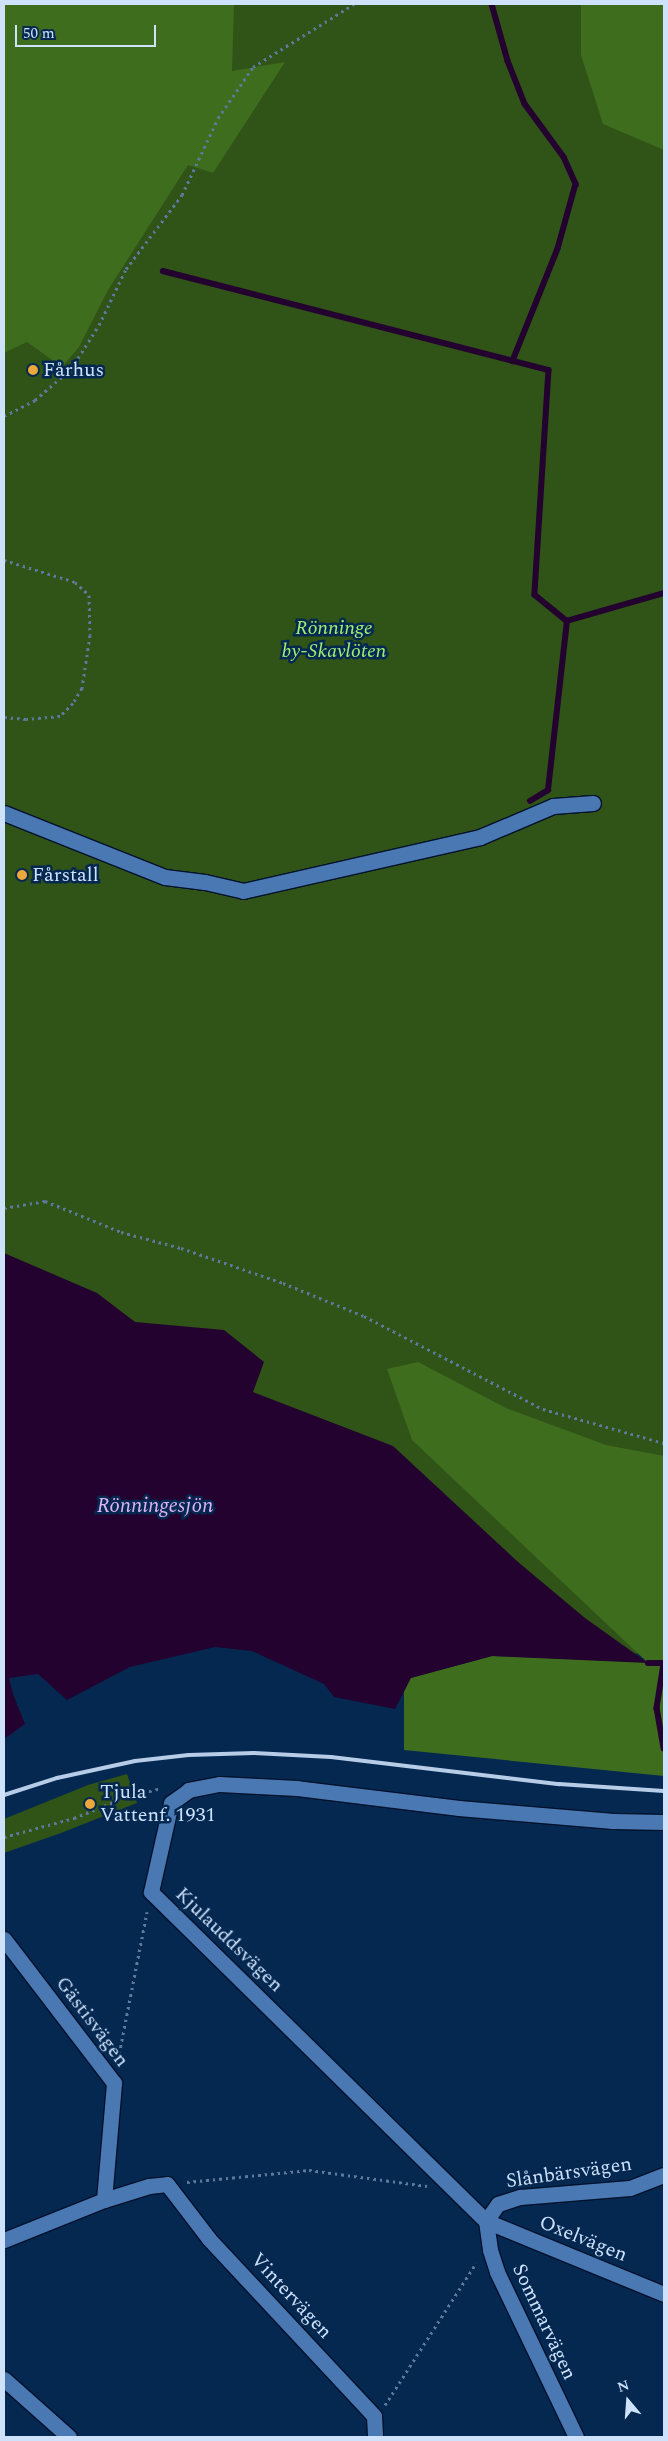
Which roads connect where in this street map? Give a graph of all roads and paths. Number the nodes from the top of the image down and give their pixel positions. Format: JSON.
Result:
{"nodes":[{"id":1,"x":354,"y":4,"type":"edge"},
{"id":2,"x":4,"y":416,"type":"edge"},
{"id":3,"x":4,"y":560,"type":"edge"},
{"id":4,"x":4,"y":717,"type":"edge"},
{"id":5,"x":593,"y":803,"type":"dead end"},
{"id":6,"x":4,"y":813,"type":"edge"},
{"id":7,"x":4,"y":1208,"type":"edge"},
{"id":8,"x":664,"y":1443,"type":"edge"},
{"id":9,"x":189,"y":1790,"type":"junction"},
{"id":10,"x":664,"y":1822,"type":"edge"},
{"id":11,"x":4,"y":1838,"type":"edge"},
{"id":12,"x":151,"y":1892,"type":"junction"},
{"id":13,"x":4,"y":1939,"type":"edge"},
{"id":14,"x":114,"y":2083,"type":"junction"},
{"id":15,"x":664,"y":2174,"type":"edge"},
{"id":16,"x":166,"y":2184,"type":"junction"},
{"id":17,"x":457,"y":2191,"type":"junction"},
{"id":18,"x":104,"y":2200,"type":"junction"},
{"id":19,"x":486,"y":2221,"type":"junction"},
{"id":20,"x":4,"y":2240,"type":"edge"},
{"id":21,"x":490,"y":2250,"type":"junction"},
{"id":22,"x":664,"y":2294,"type":"edge"},
{"id":23,"x":4,"y":2379,"type":"edge"},
{"id":24,"x":374,"y":2416,"type":"junction"},
{"id":25,"x":69,"y":2437,"type":"edge"},
{"id":26,"x":375,"y":2437,"type":"edge"},
{"id":27,"x":576,"y":2437,"type":"edge"}],
"edges":[{"from":1,"to":2,"type":"path"},
{"from":3,"to":4,"type":"path"},
{"from":5,"to":6,"type":"street"},
{"from":7,"to":8,"type":"path"},
{"from":9,"to":10,"type":"street","name":"Kjulauddsvägen"},
{"from":9,"to":11,"type":"path"},
{"from":9,"to":12,"type":"street","name":"Kjulauddsvägen"},
{"from":12,"to":14,"type":"path"},
{"from":12,"to":17,"type":"street","name":"Kjulauddsvägen"},
{"from":13,"to":14,"type":"street","name":"Gästisvägen"},
{"from":14,"to":18,"type":"street","name":"Gästisvägen"},
{"from":15,"to":19,"type":"street","name":"Slånbärsvägen"},
{"from":16,"to":17,"type":"path"},
{"from":16,"to":18,"type":"street"},
{"from":16,"to":24,"type":"street","name":"Vintervägen"},
{"from":17,"to":19,"type":"street","name":"Kjulauddsvägen"},
{"from":18,"to":20,"type":"street"},
{"from":19,"to":21,"type":"street","name":"Sommarvägen"},
{"from":19,"to":22,"type":"street","name":"Oxelvägen"},
{"from":21,"to":24,"type":"path"},
{"from":21,"to":27,"type":"street","name":"Sommarvägen"},
{"from":23,"to":25,"type":"street"},
{"from":24,"to":26,"type":"street"}]}
